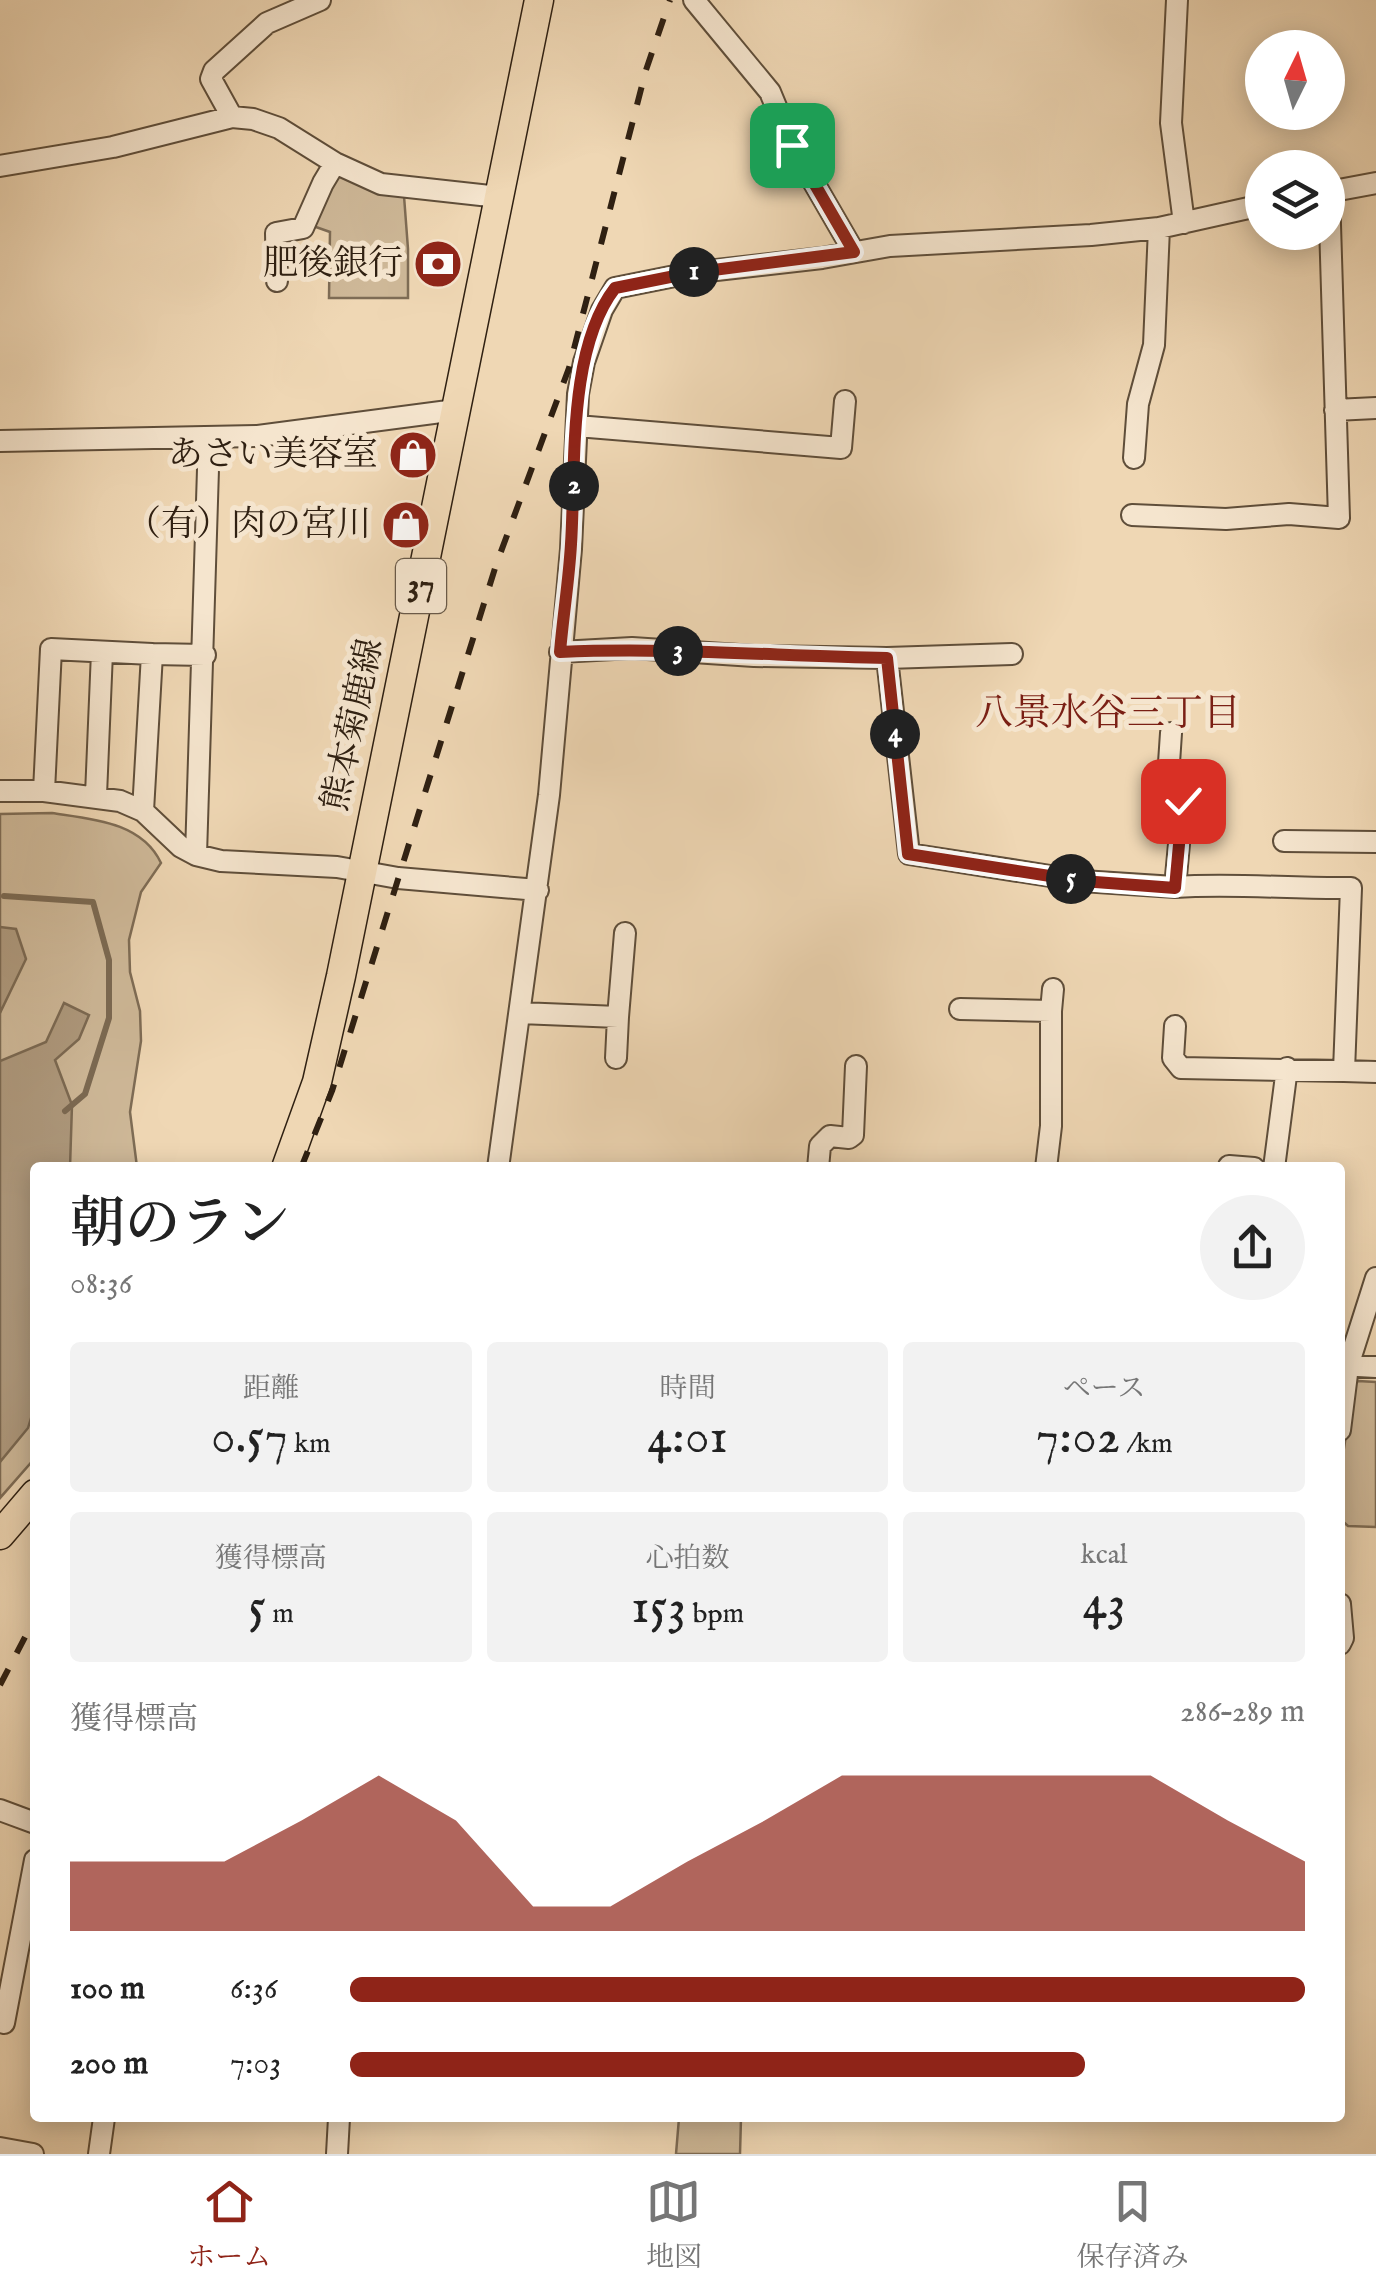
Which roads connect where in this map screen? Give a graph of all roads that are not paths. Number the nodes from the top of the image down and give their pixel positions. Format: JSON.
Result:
{"nodes":[{"id":1,"x":320,"y":0,"type":"edge"},
{"id":2,"x":539,"y":0,"type":"edge"},
{"id":3,"x":694,"y":0,"type":"edge"},
{"id":4,"x":1177,"y":0,"type":"edge"},
{"id":5,"x":232,"y":117,"type":"junction"},
{"id":6,"x":336,"y":163,"type":"junction"},
{"id":7,"x":0,"y":166,"type":"edge"},
{"id":8,"x":1376,"y":183,"type":"edge"},
{"id":9,"x":1345,"y":189,"type":"edge"},
{"id":10,"x":499,"y":197,"type":"junction"},
{"id":11,"x":1245,"y":210,"type":"edge"},
{"id":12,"x":1184,"y":223,"type":"junction"},
{"id":13,"x":1159,"y":228,"type":"junction"},
{"id":14,"x":1330,"y":250,"type":"edge"},
{"id":15,"x":854,"y":252,"type":"junction"},
{"id":16,"x":277,"y":281,"type":"dead end"},
{"id":17,"x":845,"y":401,"type":"dead end"},
{"id":18,"x":1376,"y":408,"type":"edge"},
{"id":19,"x":456,"y":410,"type":"junction"},
{"id":20,"x":1336,"y":410,"type":"junction"},
{"id":21,"x":578,"y":426,"type":"junction"},
{"id":22,"x":209,"y":437,"type":"junction"},
{"id":23,"x":0,"y":441,"type":"edge"},
{"id":24,"x":1134,"y":458,"type":"dead end"},
{"id":25,"x":1132,"y":515,"type":"dead end"},
{"id":26,"x":102,"y":652,"type":"junction"},
{"id":27,"x":560,"y":652,"type":"junction"},
{"id":28,"x":152,"y":654,"type":"junction"},
{"id":29,"x":1012,"y":654,"type":"dead end"},
{"id":30,"x":205,"y":655,"type":"junction"},
{"id":31,"x":887,"y":658,"type":"junction"},
{"id":32,"x":1172,"y":733,"type":"dead end"},
{"id":33,"x":0,"y":791,"type":"edge"},
{"id":34,"x":44,"y":791,"type":"junction"},
{"id":35,"x":96,"y":796,"type":"junction"},
{"id":36,"x":143,"y":811,"type":"junction"},
{"id":37,"x":1284,"y":841,"type":"dead end"},
{"id":38,"x":1376,"y":842,"type":"edge"},
{"id":39,"x":196,"y":856,"type":"junction"},
{"id":40,"x":362,"y":872,"type":"junction"},
{"id":41,"x":1175,"y":888,"type":"junction"},
{"id":42,"x":538,"y":890,"type":"junction"},
{"id":43,"x":625,"y":933,"type":"dead end"},
{"id":44,"x":1053,"y":989,"type":"dead end"},
{"id":45,"x":960,"y":1009,"type":"dead end"},
{"id":46,"x":1051,"y":1011,"type":"junction"},
{"id":47,"x":520,"y":1013,"type":"junction"},
{"id":48,"x":618,"y":1017,"type":"junction"},
{"id":49,"x":1175,"y":1026,"type":"dead end"},
{"id":50,"x":616,"y":1058,"type":"dead end"},
{"id":51,"x":856,"y":1066,"type":"dead end"},
{"id":52,"x":1287,"y":1068,"type":"junction"},
{"id":53,"x":1344,"y":1071,"type":"junction"},
{"id":54,"x":1376,"y":1072,"type":"edge"},
{"id":55,"x":288,"y":1162,"type":"edge"},
{"id":56,"x":499,"y":1162,"type":"edge"},
{"id":57,"x":819,"y":1162,"type":"edge"},
{"id":58,"x":1047,"y":1162,"type":"edge"},
{"id":59,"x":1275,"y":1162,"type":"edge"},
{"id":60,"x":1376,"y":1278,"type":"edge"},
{"id":61,"x":1345,"y":1362,"type":"edge"},
{"id":62,"x":1345,"y":1365,"type":"edge"},
{"id":63,"x":1376,"y":1367,"type":"edge"},
{"id":64,"x":30,"y":1500,"type":"edge"},
{"id":65,"x":0,"y":1535,"type":"edge"},
{"id":66,"x":0,"y":1810,"type":"edge"},
{"id":67,"x":30,"y":1822,"type":"edge"},
{"id":68,"x":30,"y":1886,"type":"edge"},
{"id":69,"x":4,"y":2023,"type":"dead end"},
{"id":70,"x":103,"y":2122,"type":"edge"},
{"id":71,"x":339,"y":2122,"type":"edge"},
{"id":72,"x":0,"y":2148,"type":"edge"},
{"id":73,"x":33,"y":2154,"type":"edge"},
{"id":74,"x":99,"y":2154,"type":"edge"},
{"id":75,"x":337,"y":2154,"type":"edge"}],
"edges":[{"from":1,"to":5,"type":"street"},
{"from":2,"to":10,"type":"main road","name":"熊本菊鹿線","number":"37"},
{"from":3,"to":15,"type":"street"},
{"from":4,"to":12,"type":"street"},
{"from":5,"to":6,"type":"street"},
{"from":5,"to":7,"type":"street"},
{"from":6,"to":10,"type":"street"},
{"from":6,"to":16,"type":"street"},
{"from":8,"to":9,"type":"street"},
{"from":10,"to":19,"type":"main road","name":"熊本菊鹿線","number":"37"},
{"from":11,"to":12,"type":"street"},
{"from":12,"to":13,"type":"street"},
{"from":13,"to":15,"type":"street"},
{"from":13,"to":24,"type":"street"},
{"from":14,"to":20,"type":"street"},
{"from":15,"to":21,"type":"street"},
{"from":17,"to":21,"type":"street"},
{"from":18,"to":20,"type":"street"},
{"from":19,"to":22,"type":"street"},
{"from":19,"to":40,"type":"main road","name":"熊本菊鹿線","number":"37"},
{"from":20,"to":25,"type":"street"},
{"from":21,"to":27,"type":"street"},
{"from":22,"to":23,"type":"street"},
{"from":22,"to":30,"type":"street"},
{"from":26,"to":28,"type":"street"},
{"from":26,"to":34,"type":"street"},
{"from":26,"to":35,"type":"street"},
{"from":27,"to":31,"type":"street"},
{"from":27,"to":42,"type":"street"},
{"from":28,"to":30,"type":"street"},
{"from":28,"to":36,"type":"street"},
{"from":29,"to":31,"type":"street"},
{"from":30,"to":39,"type":"street"},
{"from":31,"to":41,"type":"street"},
{"from":32,"to":41,"type":"street"},
{"from":33,"to":34,"type":"street"},
{"from":34,"to":35,"type":"street"},
{"from":35,"to":36,"type":"street"},
{"from":36,"to":39,"type":"street"},
{"from":37,"to":38,"type":"street"},
{"from":39,"to":40,"type":"street"},
{"from":40,"to":42,"type":"street"},
{"from":40,"to":55,"type":"main road","name":"熊本菊鹿線","number":"37"},
{"from":41,"to":53,"type":"street"},
{"from":42,"to":47,"type":"street"},
{"from":43,"to":48,"type":"street"},
{"from":44,"to":46,"type":"street"},
{"from":45,"to":46,"type":"street"},
{"from":46,"to":58,"type":"street"},
{"from":47,"to":48,"type":"street"},
{"from":47,"to":56,"type":"street"},
{"from":48,"to":50,"type":"street"},
{"from":49,"to":52,"type":"street"},
{"from":51,"to":57,"type":"street"},
{"from":52,"to":53,"type":"street"},
{"from":52,"to":59,"type":"street"},
{"from":53,"to":54,"type":"street"},
{"from":60,"to":61,"type":"street"},
{"from":62,"to":63,"type":"street"},
{"from":64,"to":65,"type":"main road"},
{"from":66,"to":67,"type":"street"},
{"from":68,"to":69,"type":"street"},
{"from":70,"to":74,"type":"street"},
{"from":71,"to":75,"type":"street"},
{"from":72,"to":73,"type":"street"}]}
